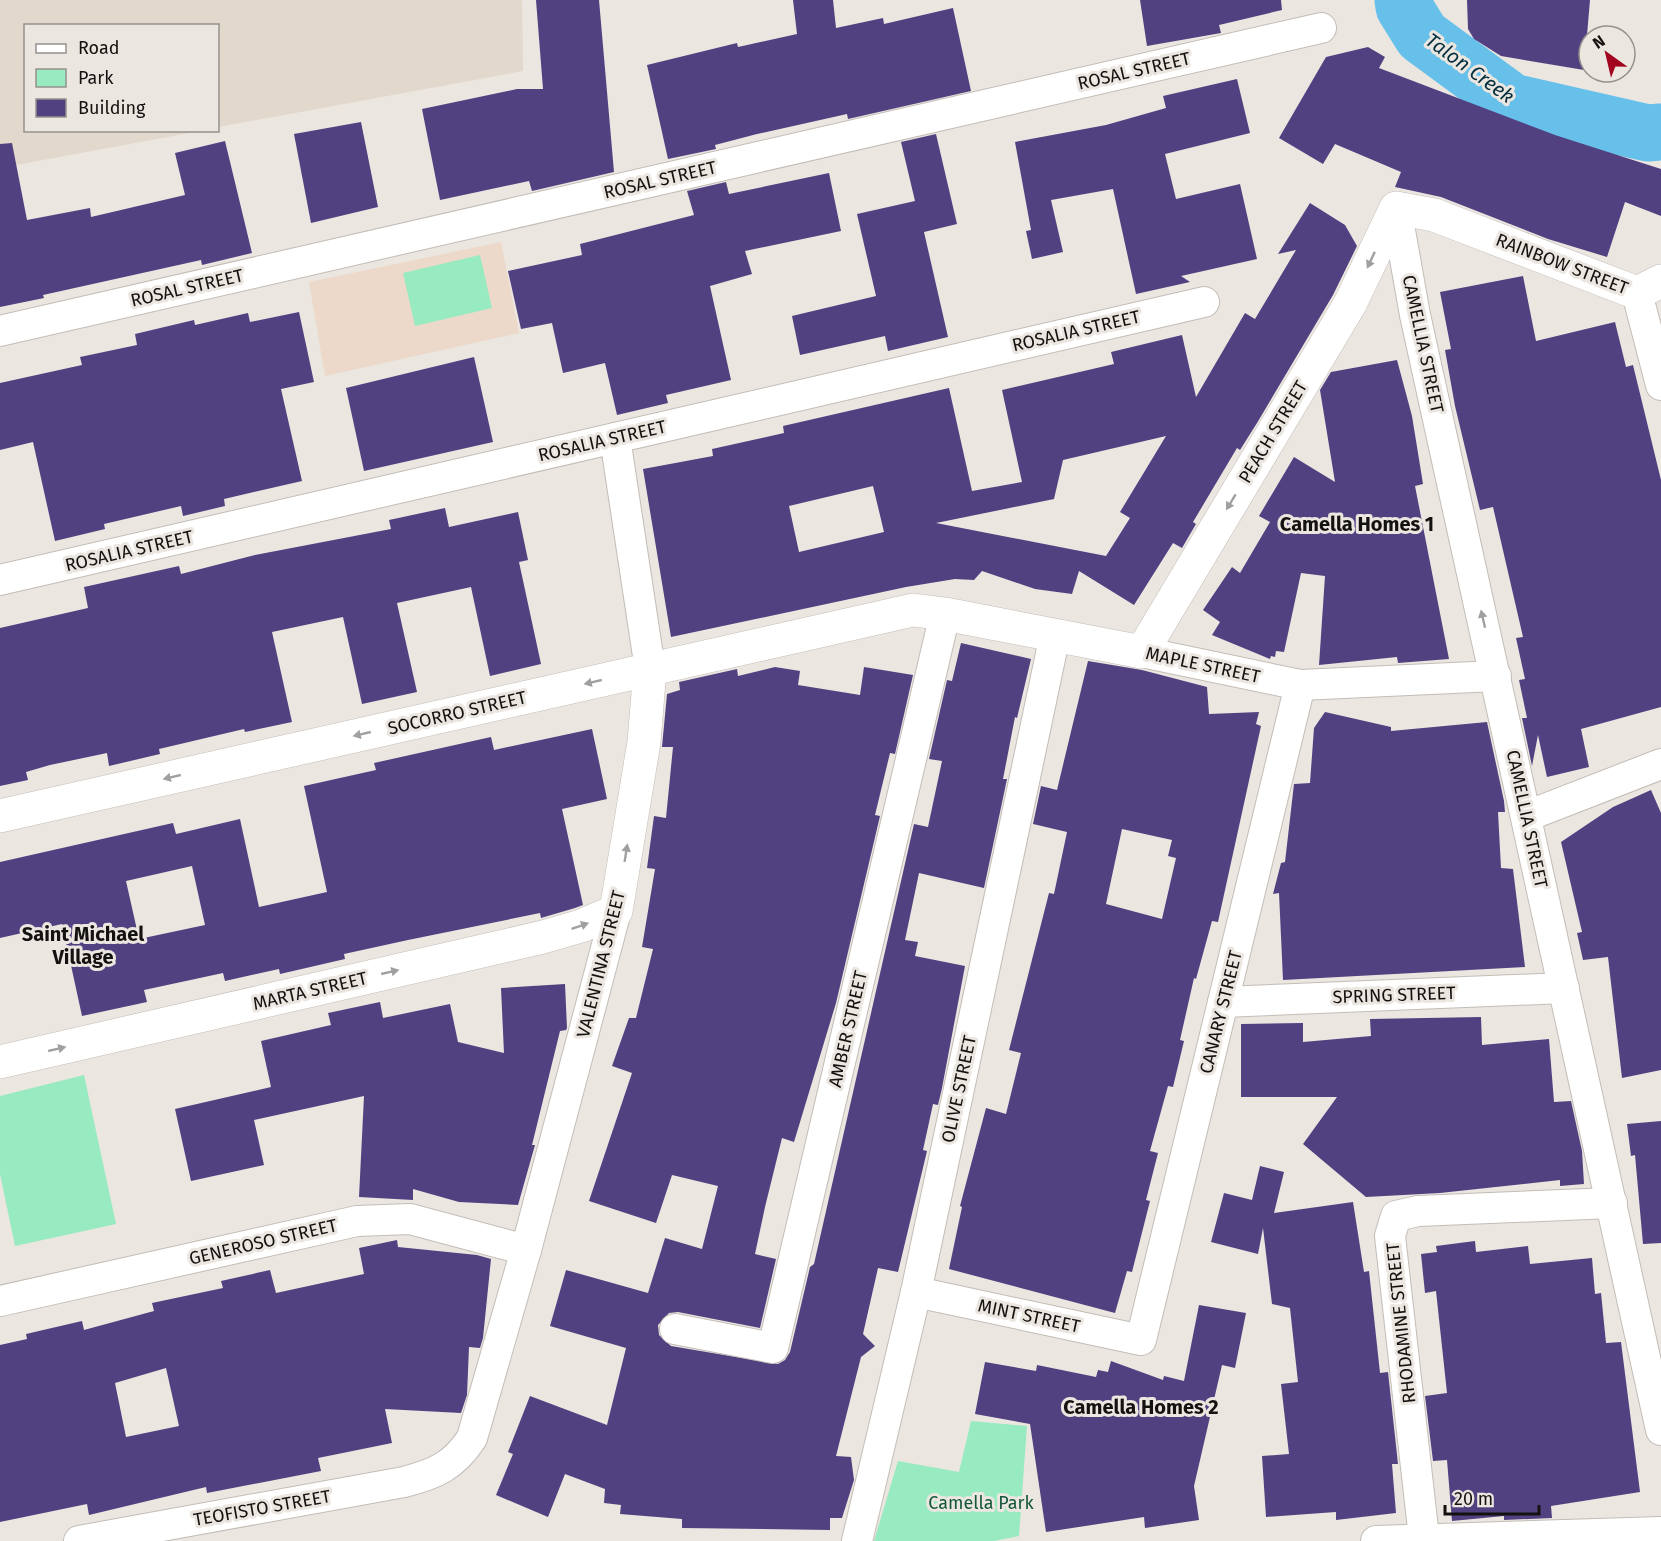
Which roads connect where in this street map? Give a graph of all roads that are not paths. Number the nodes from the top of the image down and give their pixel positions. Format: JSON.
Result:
{"nodes":[{"id":1,"x":1321,"y":28,"type":"dead end"},
{"id":2,"x":1396,"y":208,"type":"junction"},
{"id":3,"x":1649,"y":287,"type":"edge"},
{"id":4,"x":1204,"y":302,"type":"dead end"},
{"id":5,"x":0,"y":331,"type":"edge"},
{"id":6,"x":1661,"y":385,"type":"edge"},
{"id":7,"x":615,"y":438,"type":"junction"},
{"id":8,"x":0,"y":580,"type":"edge"},
{"id":9,"x":929,"y":612,"type":"junction"},
{"id":10,"x":1055,"y":635,"type":"junction"},
{"id":11,"x":1142,"y":652,"type":"junction"},
{"id":12,"x":650,"y":669,"type":"junction"},
{"id":13,"x":1496,"y":676,"type":"junction"},
{"id":14,"x":1300,"y":686,"type":"junction"},
{"id":15,"x":1661,"y":764,"type":"edge"},
{"id":16,"x":0,"y":816,"type":"edge"},
{"id":17,"x":1527,"y":816,"type":"junction"},
{"id":18,"x":616,"y":911,"type":"junction"},
{"id":19,"x":1564,"y":988,"type":"junction"},
{"id":20,"x":1223,"y":1002,"type":"junction"},
{"id":21,"x":0,"y":1062,"type":"edge"},
{"id":22,"x":1612,"y":1203,"type":"junction"},
{"id":23,"x":526,"y":1250,"type":"junction"},
{"id":24,"x":916,"y":1292,"type":"junction"},
{"id":25,"x":0,"y":1301,"type":"edge"},
{"id":26,"x":675,"y":1329,"type":"dead end"},
{"id":27,"x":1141,"y":1340,"type":"joint"},
{"id":28,"x":1661,"y":1430,"type":"edge"},
{"id":29,"x":444,"y":1470,"type":"joint"},
{"id":30,"x":1661,"y":1532,"type":"edge"},
{"id":31,"x":1424,"y":1538,"type":"junction"},
{"id":32,"x":79,"y":1541,"type":"edge"},
{"id":33,"x":857,"y":1541,"type":"edge"},
{"id":34,"x":1376,"y":1541,"type":"edge"}],
"edges":[{"from":1,"to":5,"type":"street","name":"ROSAL STREET"},
{"from":2,"to":3,"type":"street","name":"RAINBOW STREET"},
{"from":2,"to":11,"type":"street","name":"PEACH STREET","one_way":true},
{"from":13,"to":2,"type":"street","name":"CAMELLIA STREET","one_way":true},
{"from":3,"to":6,"type":"street","name":"RAINBOW STREET"},
{"from":4,"to":7,"type":"street","name":"ROSALIA STREET"},
{"from":7,"to":8,"type":"street","name":"ROSALIA STREET"},
{"from":7,"to":12,"type":"street","name":"VALENTINA STREET"},
{"from":9,"to":10,"type":"street","name":"MAPLE STREET"},
{"from":9,"to":12,"type":"street","name":"SOCORRO STREET"},
{"from":9,"to":26,"type":"street","name":"AMBER STREET"},
{"from":10,"to":11,"type":"street","name":"MAPLE STREET"},
{"from":10,"to":24,"type":"street","name":"OLIVE STREET"},
{"from":11,"to":14,"type":"street","name":"MAPLE STREET"},
{"from":12,"to":16,"type":"street","name":"SOCORRO STREET","one_way":true},
{"from":18,"to":12,"type":"street","name":"VALENTINA STREET","one_way":true},
{"from":13,"to":14,"type":"street","name":"MAPLE STREET"},
{"from":13,"to":17,"type":"street","name":"CAMELLIA STREET"},
{"from":14,"to":20,"type":"street","name":"CANARY STREET"},
{"from":15,"to":17,"type":"street"},
{"from":17,"to":19,"type":"street","name":"CAMELLIA STREET"},
{"from":21,"to":18,"type":"street","name":"MARTA STREET","one_way":true},
{"from":18,"to":23,"type":"street","name":"VALENTINA STREET"},
{"from":19,"to":20,"type":"street","name":"SPRING STREET"},
{"from":19,"to":22,"type":"street","name":"CAMELLIA STREET"},
{"from":20,"to":27,"type":"street","name":"CANARY STREET"},
{"from":22,"to":28,"type":"street","name":"CAMELLIA STREET"},
{"from":22,"to":31,"type":"street","name":"RHODAMINE STREET"},
{"from":23,"to":25,"type":"street","name":"GENEROSO STREET"},
{"from":23,"to":29,"type":"street","name":"VALENTINA STREET"},
{"from":24,"to":27,"type":"street","name":"MINT STREET"},
{"from":24,"to":33,"type":"street","name":"OLIVE STREET"},
{"from":29,"to":32,"type":"street","name":"TEOFISTO STREET"},
{"from":30,"to":31,"type":"street"},
{"from":31,"to":34,"type":"street"}]}
